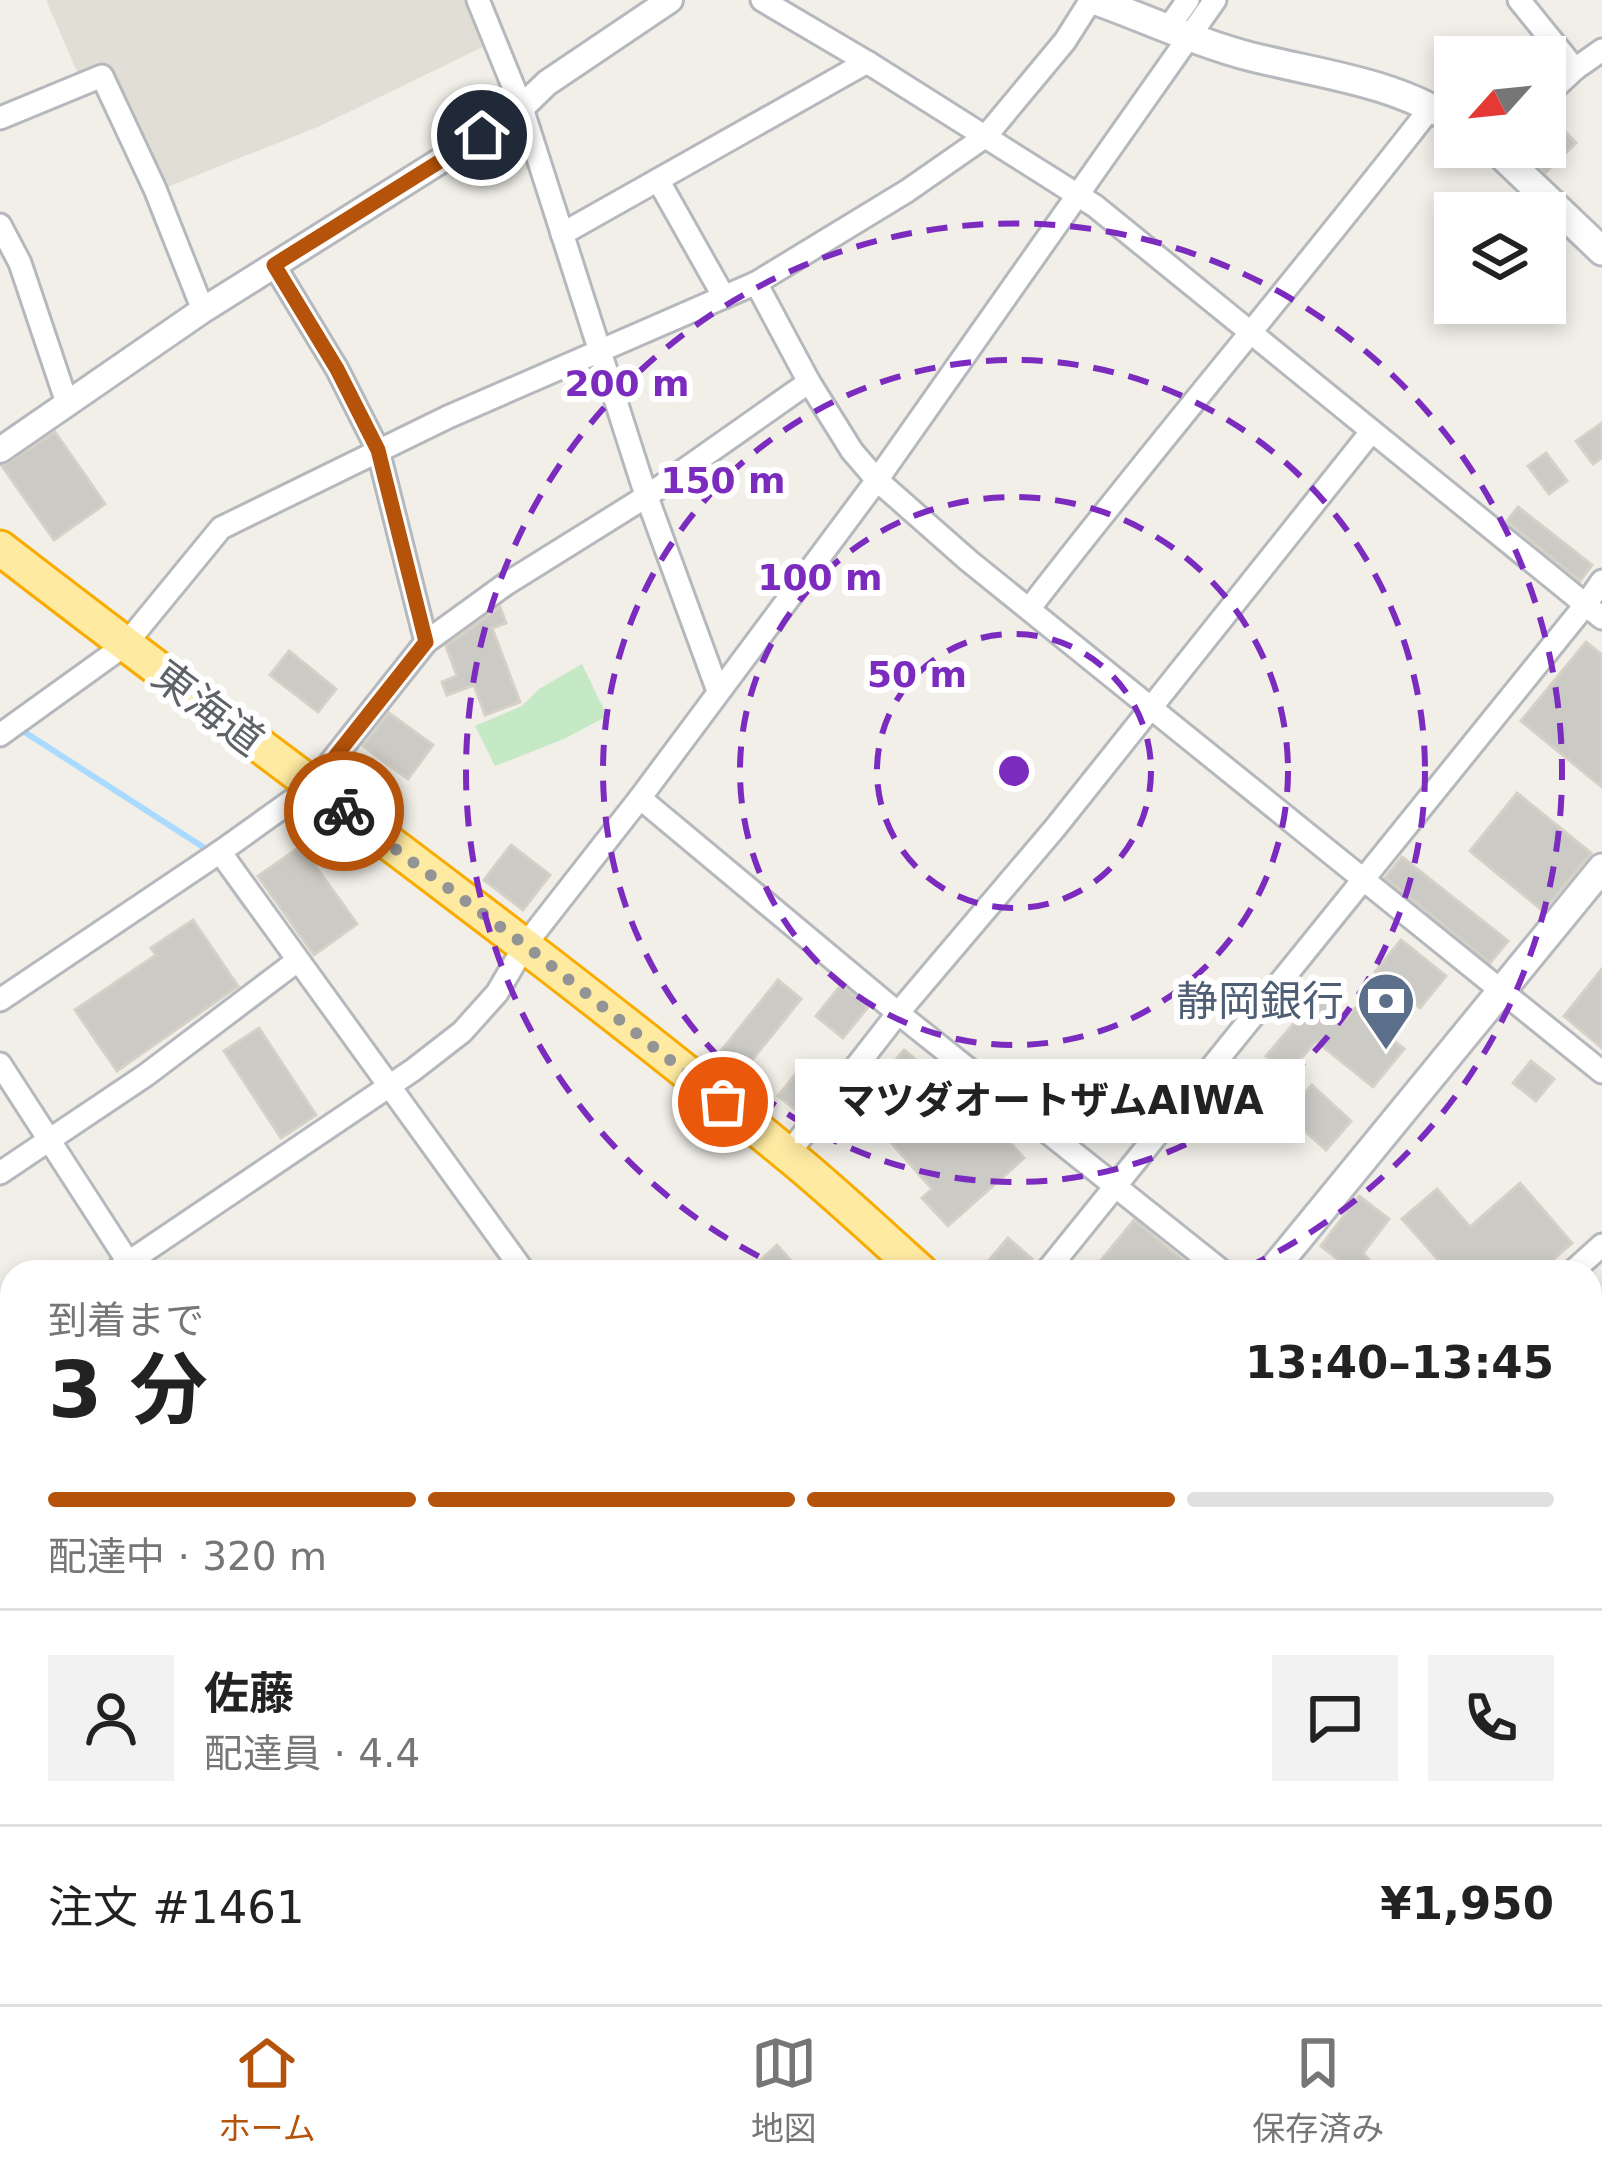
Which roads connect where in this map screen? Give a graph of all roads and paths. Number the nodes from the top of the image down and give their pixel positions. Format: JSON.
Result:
{"nodes":[{"id":1,"x":478,"y":0,"type":"edge"},
{"id":2,"x":670,"y":0,"type":"edge"},
{"id":3,"x":762,"y":0,"type":"edge"},
{"id":4,"x":1093,"y":0,"type":"edge"},
{"id":5,"x":1188,"y":0,"type":"edge"},
{"id":6,"x":1215,"y":0,"type":"edge"},
{"id":7,"x":1519,"y":0,"type":"edge"},
{"id":8,"x":1179,"y":32,"type":"junction"},
{"id":9,"x":1602,"y":50,"type":"edge"},
{"id":10,"x":867,"y":62,"type":"junction"},
{"id":11,"x":1575,"y":69,"type":"junction"},
{"id":12,"x":1566,"y":78,"type":"edge"},
{"id":13,"x":522,"y":108,"type":"junction"},
{"id":14,"x":1434,"y":110,"type":"edge"},
{"id":15,"x":0,"y":118,"type":"edge"},
{"id":16,"x":1434,"y":124,"type":"edge"},
{"id":17,"x":986,"y":136,"type":"junction"},
{"id":18,"x":1515,"y":168,"type":"edge"},
{"id":19,"x":658,"y":180,"type":"junction"},
{"id":20,"x":1079,"y":195,"type":"junction"},
{"id":21,"x":0,"y":225,"type":"edge"},
{"id":22,"x":562,"y":234,"type":"junction"},
{"id":23,"x":1602,"y":251,"type":"edge"},
{"id":24,"x":274,"y":265,"type":"junction"},
{"id":25,"x":756,"y":283,"type":"junction"},
{"id":26,"x":724,"y":297,"type":"junction"},
{"id":27,"x":203,"y":310,"type":"junction"},
{"id":28,"x":1252,"y":334,"type":"junction"},
{"id":29,"x":599,"y":352,"type":"junction"},
{"id":30,"x":809,"y":382,"type":"junction"},
{"id":31,"x":67,"y":403,"type":"junction"},
{"id":32,"x":1371,"y":432,"type":"junction"},
{"id":33,"x":0,"y":450,"type":"edge"},
{"id":34,"x":378,"y":450,"type":"junction"},
{"id":35,"x":877,"y":480,"type":"junction"},
{"id":36,"x":647,"y":496,"type":"junction"},
{"id":37,"x":0,"y":548,"type":"edge"},
{"id":38,"x":1602,"y":580,"type":"edge"},
{"id":39,"x":1029,"y":609,"type":"junction"},
{"id":40,"x":1594,"y":611,"type":"edge"},
{"id":41,"x":426,"y":642,"type":"junction"},
{"id":42,"x":125,"y":645,"type":"junction"},
{"id":43,"x":718,"y":691,"type":"junction"},
{"id":44,"x":1151,"y":708,"type":"junction"},
{"id":45,"x":0,"y":735,"type":"edge"},
{"id":46,"x":311,"y":787,"type":"junction"},
{"id":47,"x":640,"y":797,"type":"junction"},
{"id":48,"x":220,"y":852,"type":"junction"},
{"id":49,"x":1602,"y":868,"type":"edge"},
{"id":50,"x":1362,"y":878,"type":"junction"},
{"id":51,"x":525,"y":945,"type":"junction"},
{"id":52,"x":297,"y":961,"type":"junction"},
{"id":53,"x":1500,"y":989,"type":"junction"},
{"id":54,"x":0,"y":1000,"type":"edge"},
{"id":55,"x":898,"y":1013,"type":"junction"},
{"id":56,"x":0,"y":1064,"type":"edge"},
{"id":57,"x":1602,"y":1072,"type":"edge"},
{"id":58,"x":390,"y":1084,"type":"junction"},
{"id":59,"x":50,"y":1141,"type":"junction"},
{"id":60,"x":788,"y":1154,"type":"junction"},
{"id":61,"x":0,"y":1173,"type":"edge"},
{"id":62,"x":1114,"y":1186,"type":"junction"},
{"id":63,"x":121,"y":1260,"type":"edge"},
{"id":64,"x":139,"y":1260,"type":"edge"},
{"id":65,"x":515,"y":1260,"type":"edge"},
{"id":66,"x":907,"y":1260,"type":"edge"},
{"id":67,"x":1055,"y":1260,"type":"edge"},
{"id":68,"x":1208,"y":1260,"type":"edge"},
{"id":69,"x":1280,"y":1260,"type":"edge"}],
"edges":[{"from":1,"to":13,"type":"street"},
{"from":2,"to":13,"type":"street"},
{"from":3,"to":10,"type":"street"},
{"from":4,"to":8,"type":"main road"},
{"from":4,"to":17,"type":"street"},
{"from":5,"to":8,"type":"street"},
{"from":6,"to":8,"type":"street"},
{"from":7,"to":11,"type":"street"},
{"from":8,"to":14,"type":"main road"},
{"from":8,"to":20,"type":"street"},
{"from":9,"to":11,"type":"street"},
{"from":10,"to":17,"type":"street"},
{"from":10,"to":19,"type":"street"},
{"from":11,"to":12,"type":"street"},
{"from":13,"to":22,"type":"street"},
{"from":13,"to":24,"type":"street"},
{"from":15,"to":27,"type":"street"},
{"from":16,"to":28,"type":"street"},
{"from":17,"to":20,"type":"street"},
{"from":17,"to":25,"type":"street"},
{"from":18,"to":23,"type":"main road"},
{"from":19,"to":22,"type":"street"},
{"from":19,"to":26,"type":"street"},
{"from":20,"to":28,"type":"street"},
{"from":20,"to":35,"type":"street"},
{"from":21,"to":31,"type":"street"},
{"from":22,"to":29,"type":"street"},
{"from":24,"to":27,"type":"street"},
{"from":24,"to":34,"type":"street"},
{"from":25,"to":26,"type":"street"},
{"from":25,"to":30,"type":"street"},
{"from":26,"to":29,"type":"street"},
{"from":27,"to":31,"type":"street"},
{"from":28,"to":32,"type":"street"},
{"from":28,"to":39,"type":"street"},
{"from":29,"to":34,"type":"street"},
{"from":29,"to":36,"type":"street"},
{"from":30,"to":35,"type":"street"},
{"from":30,"to":36,"type":"street"},
{"from":31,"to":33,"type":"street"},
{"from":32,"to":40,"type":"street"},
{"from":32,"to":44,"type":"street"},
{"from":34,"to":41,"type":"street"},
{"from":34,"to":42,"type":"street"},
{"from":35,"to":39,"type":"street"},
{"from":35,"to":43,"type":"street"},
{"from":36,"to":41,"type":"street"},
{"from":36,"to":43,"type":"street"},
{"from":37,"to":42,"type":"highway","name":"東海道"},
{"from":38,"to":40,"type":"street"},
{"from":39,"to":44,"type":"street"},
{"from":40,"to":50,"type":"street"},
{"from":41,"to":46,"type":"street"},
{"from":42,"to":45,"type":"street"},
{"from":42,"to":46,"type":"highway","name":"東海道"},
{"from":43,"to":47,"type":"street"},
{"from":44,"to":50,"type":"street"},
{"from":44,"to":55,"type":"street"},
{"from":46,"to":48,"type":"street"},
{"from":46,"to":51,"type":"highway","name":"東海道"},
{"from":47,"to":51,"type":"street"},
{"from":47,"to":55,"type":"street"},
{"from":48,"to":52,"type":"street"},
{"from":48,"to":54,"type":"street"},
{"from":49,"to":53,"type":"main road"},
{"from":50,"to":53,"type":"street"},
{"from":50,"to":62,"type":"street"},
{"from":51,"to":58,"type":"street"},
{"from":51,"to":60,"type":"highway","name":"東海道"},
{"from":52,"to":58,"type":"street"},
{"from":52,"to":59,"type":"street"},
{"from":53,"to":57,"type":"street"},
{"from":53,"to":69,"type":"main road"},
{"from":55,"to":60,"type":"street"},
{"from":55,"to":62,"type":"street"},
{"from":56,"to":59,"type":"street"},
{"from":58,"to":64,"type":"street"},
{"from":58,"to":65,"type":"street"},
{"from":59,"to":61,"type":"street"},
{"from":59,"to":63,"type":"street"},
{"from":60,"to":66,"type":"highway","name":"東海道"},
{"from":62,"to":67,"type":"street"},
{"from":62,"to":68,"type":"street"}]}
